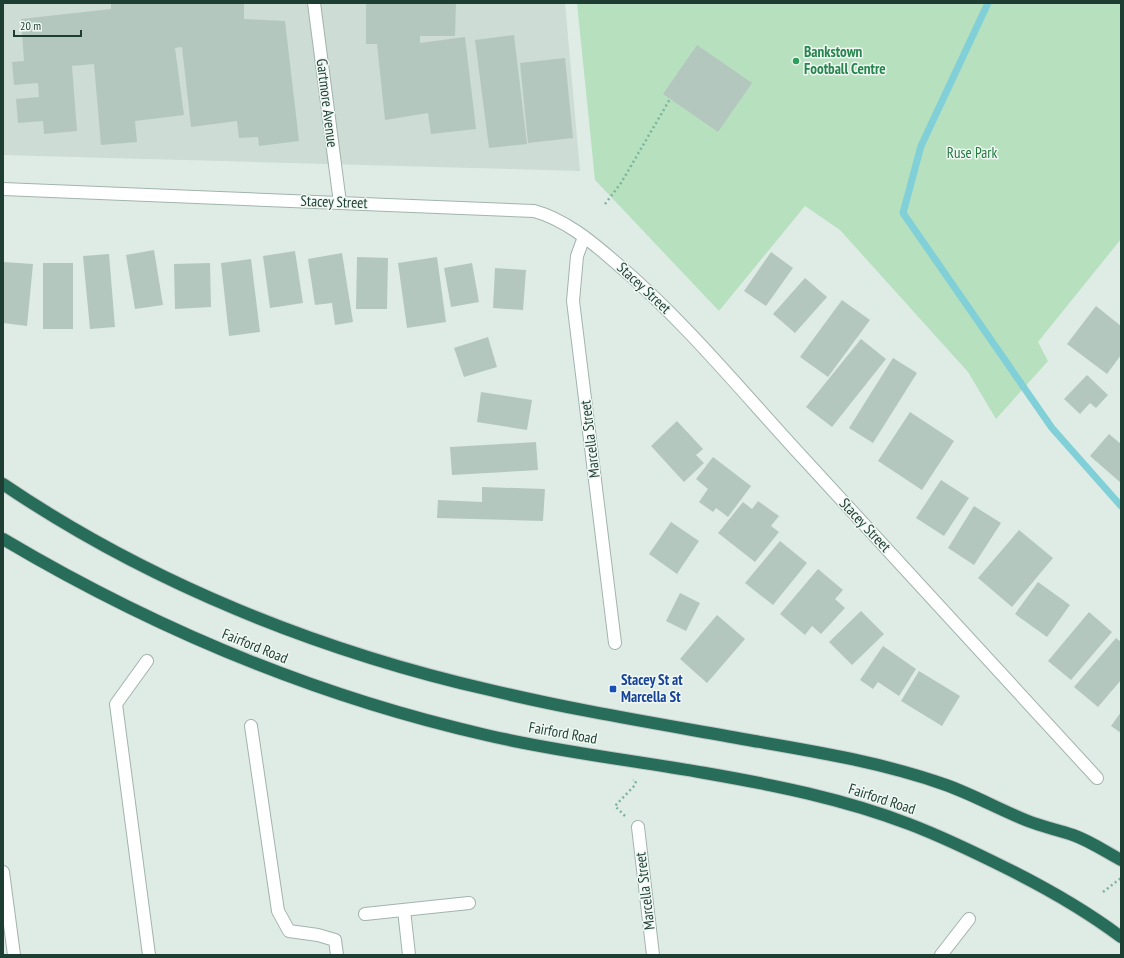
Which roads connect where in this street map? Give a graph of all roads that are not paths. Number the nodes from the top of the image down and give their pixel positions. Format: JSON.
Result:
{"nodes":[{"id":1,"x":314,"y":3,"type":"edge"},
{"id":2,"x":3,"y":190,"type":"edge"},
{"id":3,"x":340,"y":202,"type":"junction"},
{"id":4,"x":584,"y":236,"type":"junction"},
{"id":5,"x":3,"y":484,"type":"edge"},
{"id":6,"x":3,"y":539,"type":"edge"},
{"id":7,"x":615,"y":643,"type":"dead end"},
{"id":8,"x":147,"y":661,"type":"dead end"},
{"id":9,"x":251,"y":726,"type":"dead end"},
{"id":10,"x":1097,"y":778,"type":"dead end"},
{"id":11,"x":638,"y":827,"type":"road end"},
{"id":12,"x":1121,"y":860,"type":"edge"},
{"id":13,"x":3,"y":872,"type":"edge"},
{"id":14,"x":469,"y":903,"type":"dead end"},
{"id":15,"x":5,"y":910,"type":"edge"},
{"id":16,"x":404,"y":910,"type":"junction"},
{"id":17,"x":365,"y":914,"type":"dead end"},
{"id":18,"x":969,"y":919,"type":"dead end"},
{"id":19,"x":1121,"y":937,"type":"edge"},
{"id":20,"x":14,"y":955,"type":"edge"},
{"id":21,"x":150,"y":955,"type":"edge"},
{"id":22,"x":337,"y":955,"type":"edge"},
{"id":23,"x":409,"y":955,"type":"edge"},
{"id":24,"x":653,"y":955,"type":"edge"},
{"id":25,"x":941,"y":955,"type":"edge"}],
"edges":[{"from":1,"to":3,"type":"street","name":"Gartmore Avenue"},
{"from":2,"to":3,"type":"street","name":"Stacey Street"},
{"from":3,"to":4,"type":"street","name":"Stacey Street"},
{"from":4,"to":7,"type":"street","name":"Marcella Street"},
{"from":4,"to":10,"type":"street","name":"Stacey Street"},
{"from":5,"to":12,"type":"highway","name":"Fairford Road"},
{"from":6,"to":19,"type":"highway","name":"Fairford Road"},
{"from":8,"to":21,"type":"street"},
{"from":9,"to":22,"type":"street"},
{"from":11,"to":24,"type":"street","name":"Marcella Street"},
{"from":13,"to":15,"type":"street"},
{"from":14,"to":16,"type":"street"},
{"from":15,"to":20,"type":"street"},
{"from":16,"to":17,"type":"street"},
{"from":16,"to":23,"type":"street"},
{"from":18,"to":25,"type":"street"}]}
